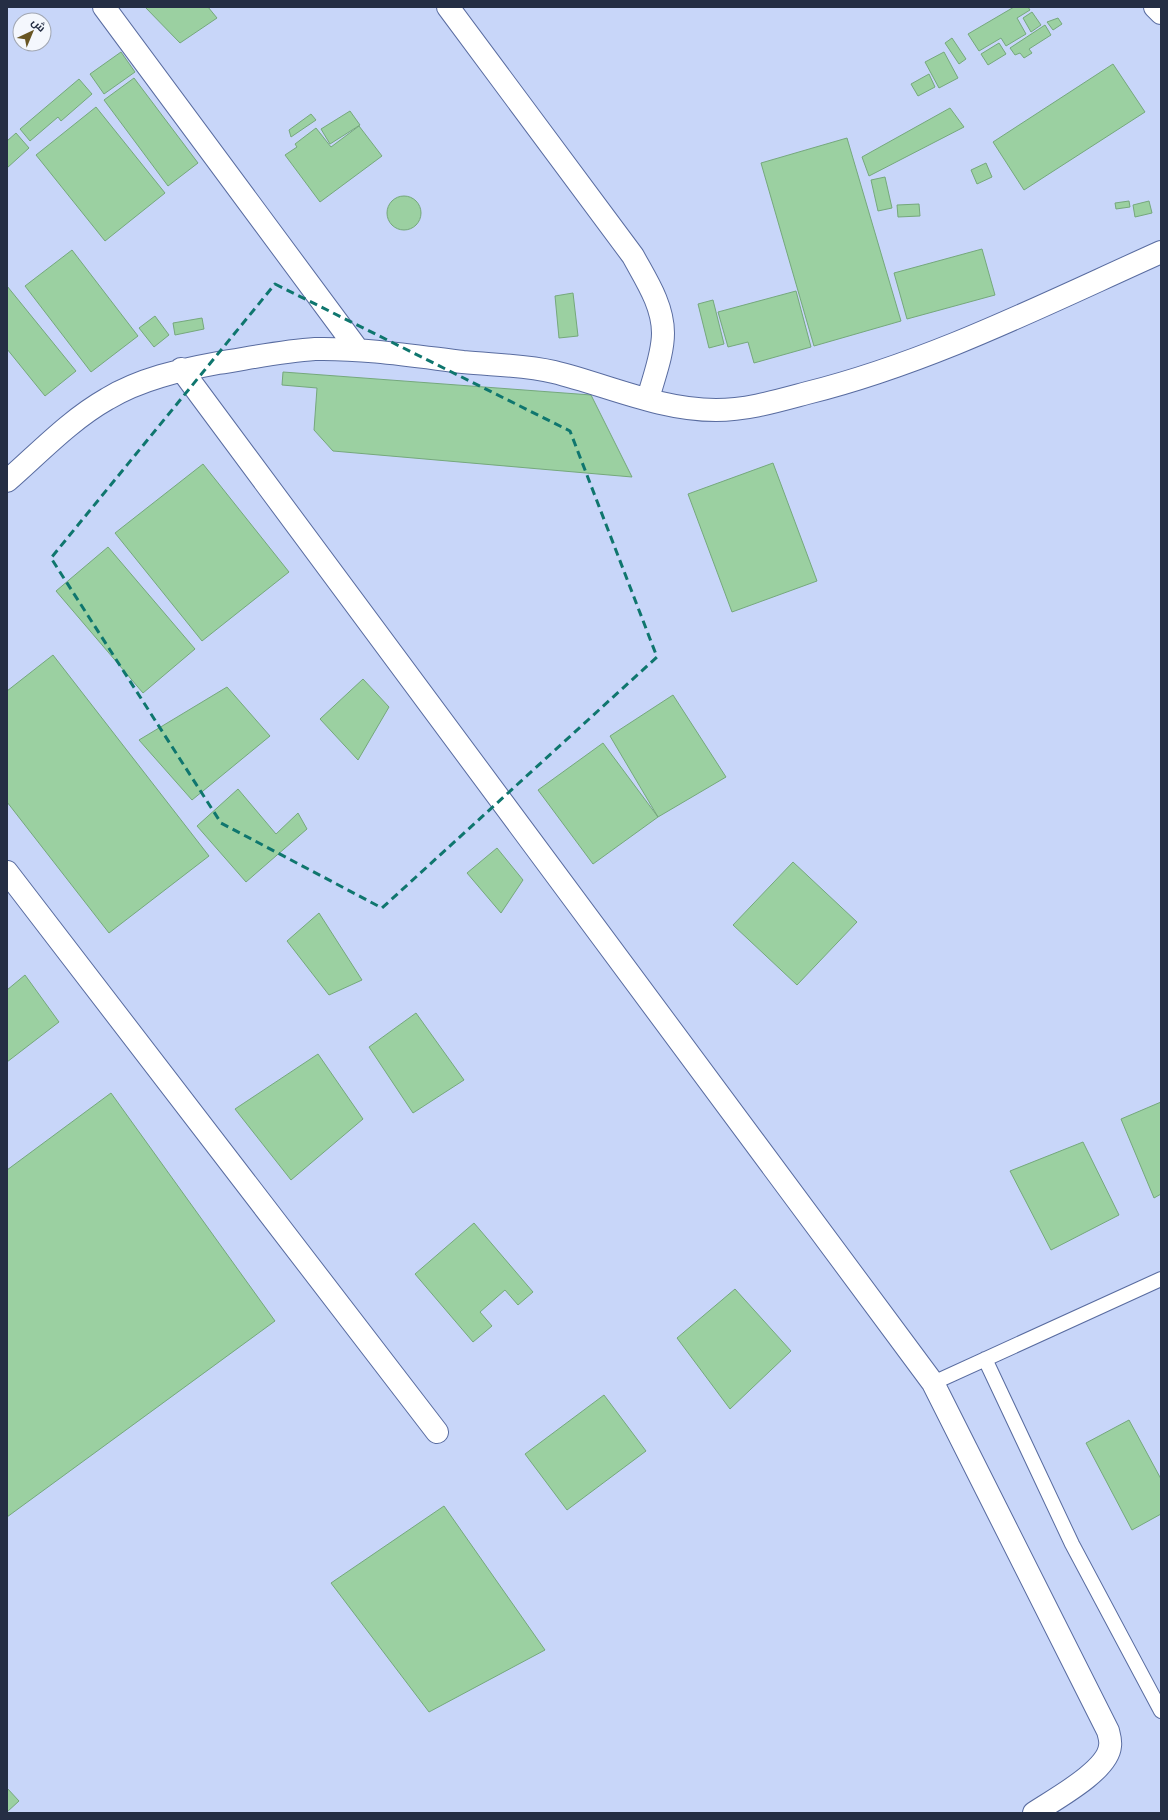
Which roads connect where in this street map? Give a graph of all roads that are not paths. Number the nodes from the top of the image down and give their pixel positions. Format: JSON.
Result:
{"nodes":[{"id":1,"x":104,"y":7,"type":"edge"},
{"id":2,"x":448,"y":7,"type":"edge"},
{"id":3,"x":1155,"y":7,"type":"edge"},
{"id":4,"x":1161,"y":13,"type":"edge"},
{"id":5,"x":1161,"y":252,"type":"edge"},
{"id":6,"x":358,"y":350,"type":"junction"},
{"id":7,"x":181,"y":369,"type":"junction"},
{"id":8,"x":648,"y":399,"type":"junction"},
{"id":9,"x":7,"y":481,"type":"edge"},
{"id":10,"x":7,"y":872,"type":"edge"},
{"id":11,"x":1161,"y":1279,"type":"edge"},
{"id":12,"x":985,"y":1359,"type":"junction"},
{"id":13,"x":933,"y":1383,"type":"junction"},
{"id":14,"x":437,"y":1432,"type":"dead end"},
{"id":15,"x":1161,"y":1711,"type":"edge"},
{"id":16,"x":1034,"y":1813,"type":"edge"}],
"edges":[{"from":1,"to":6,"type":"street"},
{"from":2,"to":8,"type":"street"},
{"from":3,"to":4,"type":"street"},
{"from":5,"to":8,"type":"street"},
{"from":6,"to":7,"type":"street"},
{"from":6,"to":8,"type":"street"},
{"from":7,"to":9,"type":"street"},
{"from":7,"to":13,"type":"street"},
{"from":10,"to":14,"type":"street"},
{"from":11,"to":12,"type":"lane"},
{"from":12,"to":13,"type":"lane"},
{"from":12,"to":15,"type":"lane"},
{"from":13,"to":16,"type":"street"}]}
